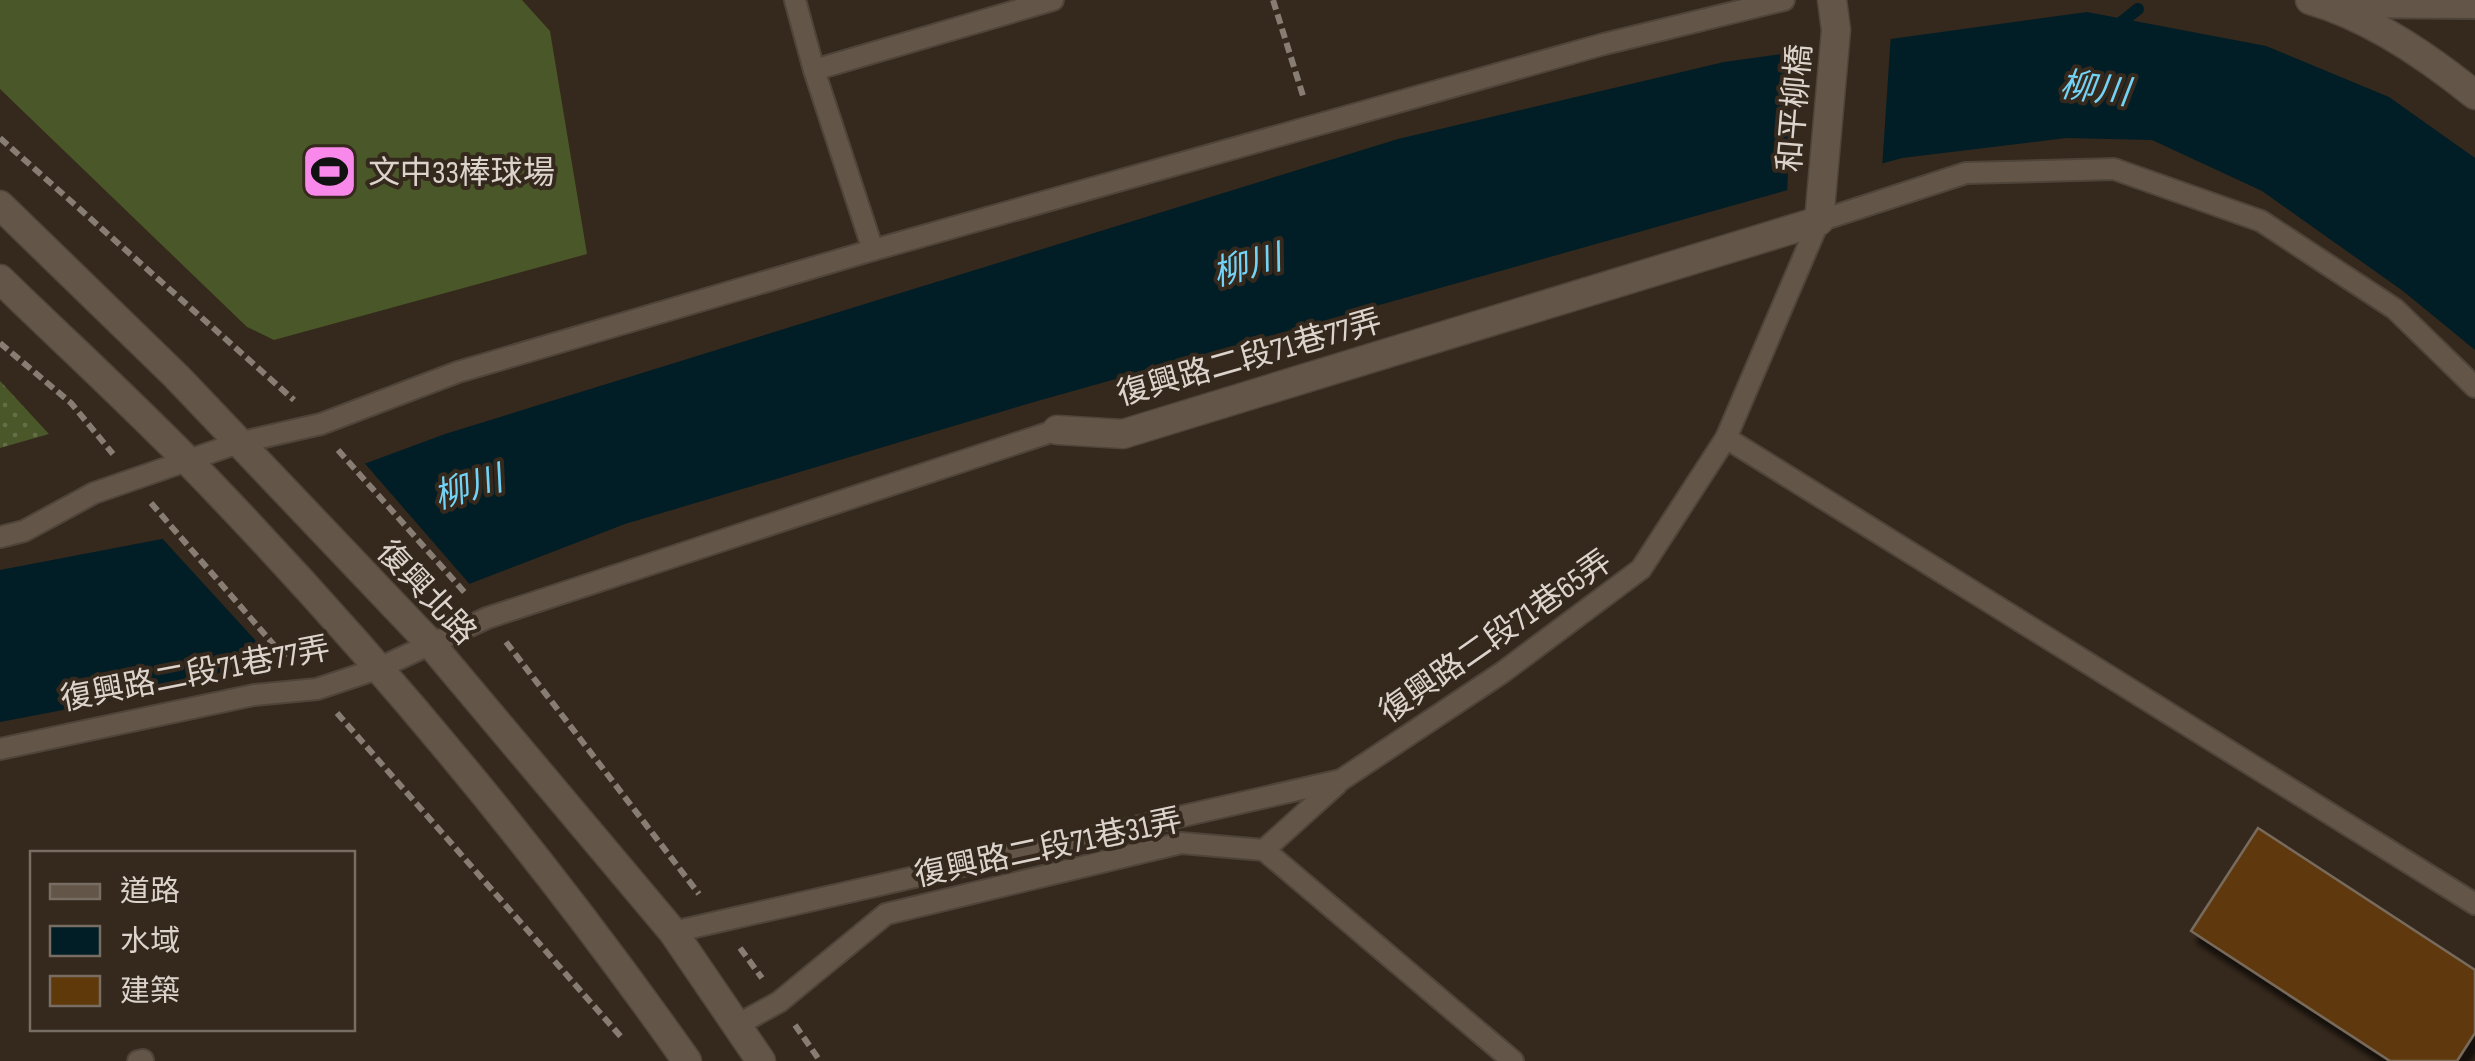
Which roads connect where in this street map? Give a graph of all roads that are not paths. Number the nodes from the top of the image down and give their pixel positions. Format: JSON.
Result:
{"nodes":[{"id":1,"x":794,"y":0,"type":"edge"},
{"id":2,"x":1053,"y":0,"type":"edge"},
{"id":3,"x":1784,"y":0,"type":"edge"},
{"id":4,"x":1832,"y":0,"type":"edge"},
{"id":5,"x":2323,"y":4,"type":"edge"},
{"id":6,"x":2475,"y":8,"type":"edge"},
{"id":7,"x":814,"y":70,"type":"junction"},
{"id":8,"x":2475,"y":96,"type":"edge"},
{"id":9,"x":0,"y":205,"type":"edge"},
{"id":10,"x":1820,"y":216,"type":"junction"},
{"id":11,"x":873,"y":250,"type":"junction"},
{"id":12,"x":0,"y":279,"type":"edge"},
{"id":13,"x":2475,"y":387,"type":"edge"},
{"id":14,"x":1057,"y":430,"type":"joint"},
{"id":15,"x":1726,"y":438,"type":"junction"},
{"id":16,"x":238,"y":443,"type":"junction"},
{"id":17,"x":186,"y":462,"type":"junction"},
{"id":18,"x":0,"y":537,"type":"edge"},
{"id":19,"x":422,"y":636,"type":"junction"},
{"id":20,"x":370,"y":660,"type":"junction"},
{"id":21,"x":0,"y":749,"type":"edge"},
{"id":22,"x":1341,"y":780,"type":"junction"},
{"id":23,"x":1264,"y":850,"type":"junction"},
{"id":24,"x":2475,"y":904,"type":"edge"},
{"id":25,"x":672,"y":932,"type":"junction"},
{"id":26,"x":737,"y":1025,"type":"junction"},
{"id":27,"x":687,"y":1061,"type":"edge"},
{"id":28,"x":761,"y":1061,"type":"edge"},
{"id":29,"x":1513,"y":1061,"type":"edge"}],
"edges":[{"from":1,"to":7,"type":"lane"},
{"from":2,"to":7,"type":"lane"},
{"from":3,"to":11,"type":"lane"},
{"from":4,"to":10,"type":"street","name":"和平柳橋"},
{"from":5,"to":6,"type":"lane"},
{"from":5,"to":8,"type":"street"},
{"from":7,"to":11,"type":"lane"},
{"from":9,"to":16,"type":"street","name":"復興北路"},
{"from":10,"to":13,"type":"lane","name":"復興路二段71巷77弄"},
{"from":10,"to":14,"type":"street","name":"復興路二段71巷77弄"},
{"from":10,"to":15,"type":"lane","name":"復興路二段71巷65弄"},
{"from":11,"to":16,"type":"lane"},
{"from":12,"to":17,"type":"street"},
{"from":14,"to":19,"type":"lane","name":"復興路二段71巷77弄"},
{"from":15,"to":22,"type":"lane","name":"復興路二段71巷65弄"},
{"from":15,"to":24,"type":"lane"},
{"from":16,"to":17,"type":"lane"},
{"from":16,"to":19,"type":"street","name":"復興北路"},
{"from":17,"to":18,"type":"lane"},
{"from":17,"to":20,"type":"street"},
{"from":19,"to":20,"type":"lane","name":"復興路二段71巷77弄"},
{"from":19,"to":25,"type":"street","name":"復興北路"},
{"from":20,"to":21,"type":"lane","name":"復興路二段71巷77弄"},
{"from":20,"to":27,"type":"street"},
{"from":22,"to":23,"type":"lane"},
{"from":22,"to":25,"type":"lane","name":"復興路二段71巷65弄"},
{"from":23,"to":26,"type":"lane","name":"復興路二段71巷31弄"},
{"from":23,"to":29,"type":"lane"},
{"from":25,"to":26,"type":"street","name":"復興北路"},
{"from":26,"to":28,"type":"street","name":"復興北路"}]}
